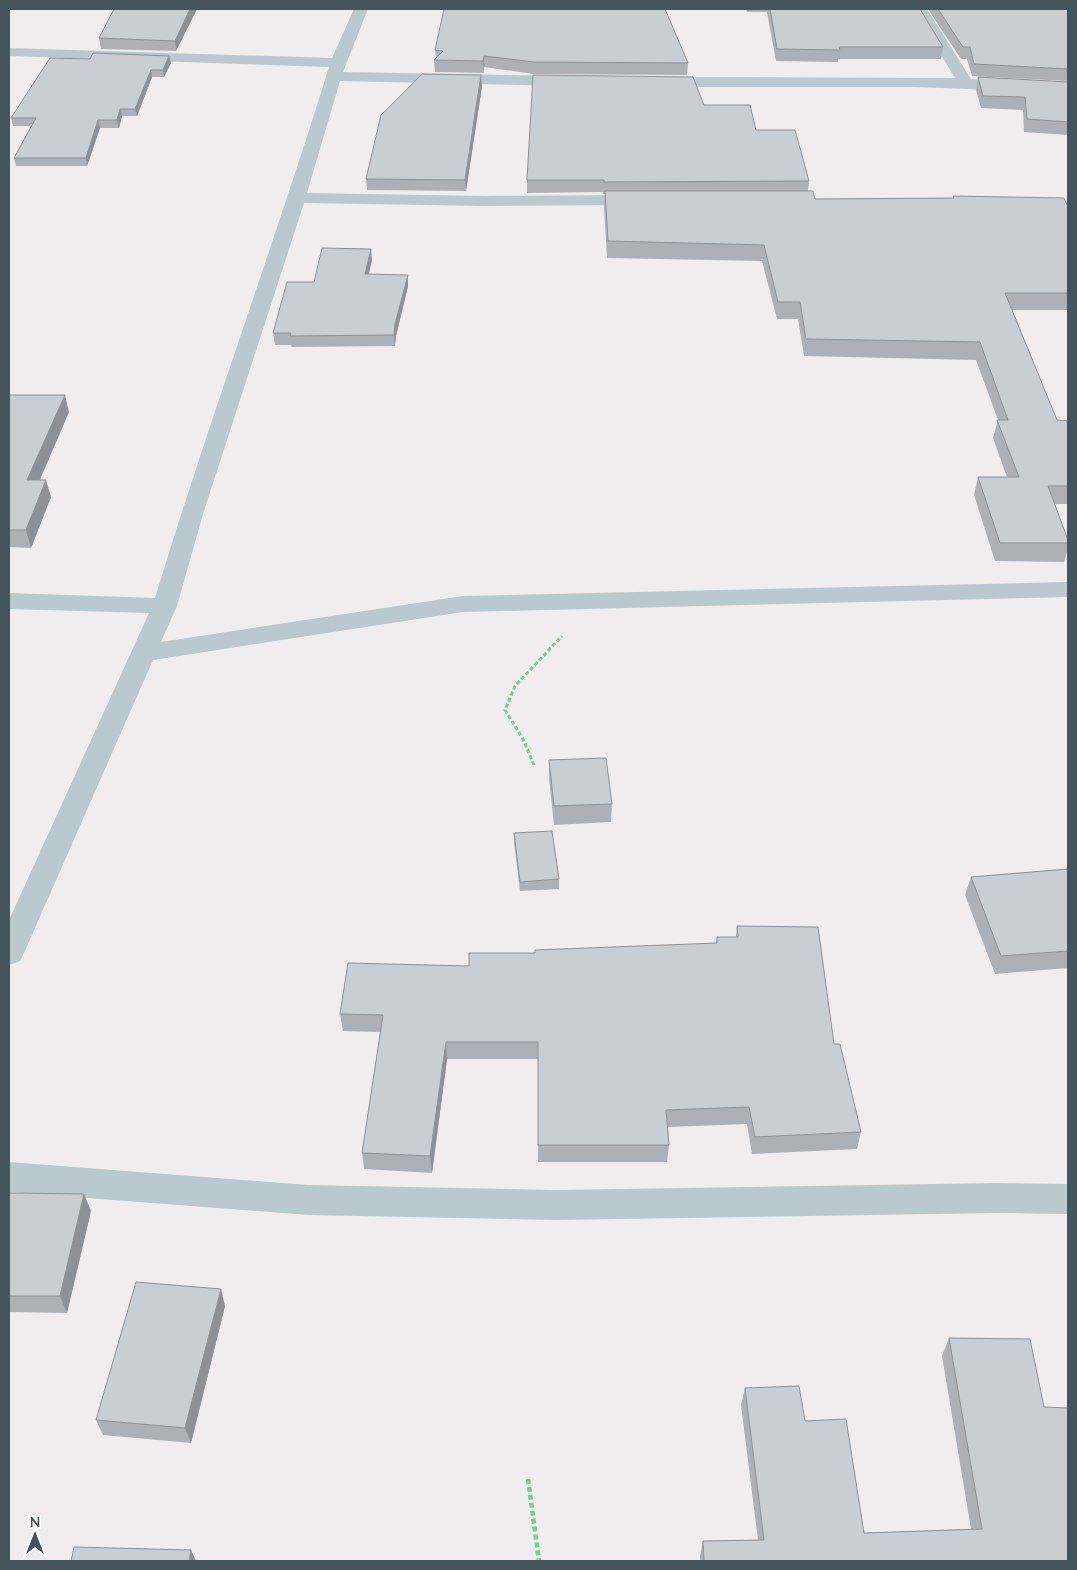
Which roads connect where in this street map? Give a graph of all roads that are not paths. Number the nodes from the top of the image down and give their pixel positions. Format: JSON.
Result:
{"nodes":[{"id":1,"x":361,"y":9,"type":"edge"},
{"id":2,"x":920,"y":9,"type":"edge"},
{"id":3,"x":9,"y":52,"type":"edge"},
{"id":4,"x":336,"y":70,"type":"junction"},
{"id":5,"x":588,"y":81,"type":"edge"},
{"id":6,"x":644,"y":82,"type":"edge"},
{"id":7,"x":965,"y":82,"type":"junction"},
{"id":8,"x":1068,"y":88,"type":"edge"},
{"id":9,"x":297,"y":198,"type":"junction"},
{"id":10,"x":654,"y":200,"type":"edge"},
{"id":11,"x":1068,"y":590,"type":"edge"},
{"id":12,"x":9,"y":601,"type":"edge"},
{"id":13,"x":165,"y":606,"type":"junction"},
{"id":14,"x":145,"y":653,"type":"junction"},
{"id":15,"x":9,"y":953,"type":"edge"},
{"id":16,"x":9,"y":1177,"type":"edge"},
{"id":17,"x":1068,"y":1199,"type":"edge"}],
"edges":[{"from":1,"to":4,"type":"street"},
{"from":2,"to":7,"type":"street"},
{"from":3,"to":4,"type":"street"},
{"from":4,"to":5,"type":"street"},
{"from":4,"to":9,"type":"street"},
{"from":6,"to":7,"type":"street"},
{"from":7,"to":8,"type":"street"},
{"from":9,"to":10,"type":"street"},
{"from":9,"to":13,"type":"street"},
{"from":11,"to":14,"type":"street"},
{"from":12,"to":13,"type":"street"},
{"from":13,"to":14,"type":"street"},
{"from":14,"to":15,"type":"street"},
{"from":16,"to":17,"type":"street"}]}
